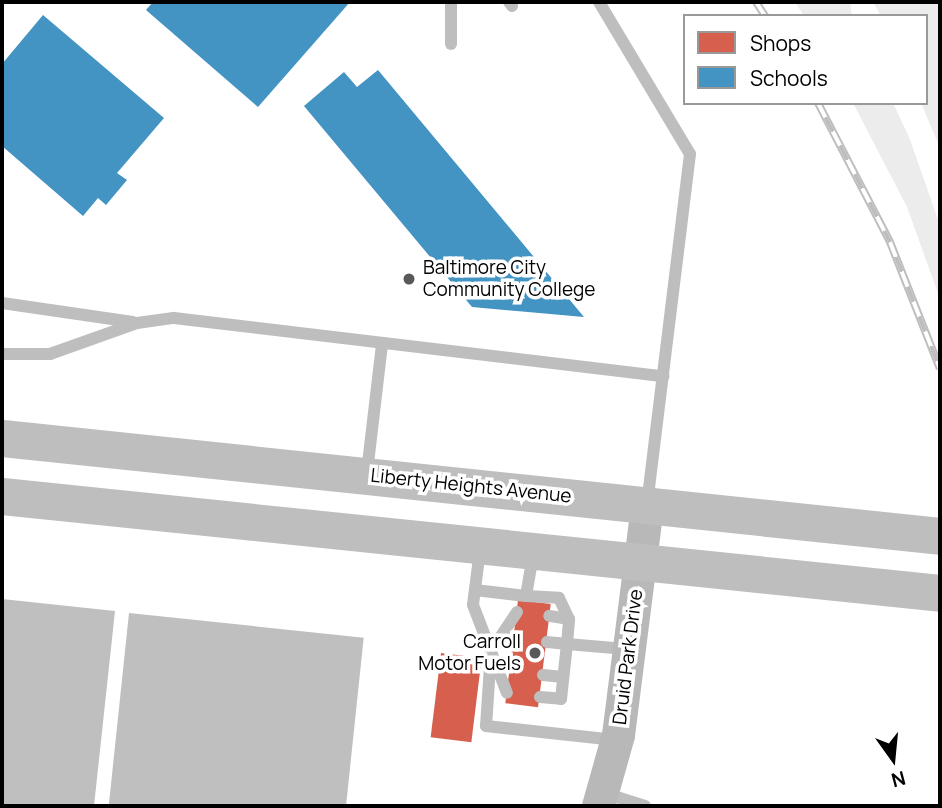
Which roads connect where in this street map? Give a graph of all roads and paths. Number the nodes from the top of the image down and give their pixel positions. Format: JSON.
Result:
{"nodes":[{"id":1,"x":452,"y":2,"type":"edge"},
{"id":2,"x":599,"y":2,"type":"edge"},
{"id":3,"x":451,"y":44,"type":"dead end"},
{"id":4,"x":2,"y":303,"type":"edge"},
{"id":5,"x":137,"y":323,"type":"junction"},
{"id":6,"x":382,"y":344,"type":"junction"},
{"id":7,"x":2,"y":354,"type":"edge"},
{"id":8,"x":664,"y":376,"type":"junction"},
{"id":9,"x":2,"y":438,"type":"edge"},
{"id":10,"x":367,"y":475,"type":"junction"},
{"id":11,"x":2,"y":496,"type":"edge"},
{"id":12,"x":647,"y":504,"type":"junction"},
{"id":13,"x":940,"y":536,"type":"edge"},
{"id":14,"x":481,"y":546,"type":"junction"},
{"id":15,"x":534,"y":551,"type":"junction"},
{"id":16,"x":640,"y":562,"type":"junction"},
{"id":17,"x":475,"y":590,"type":"junction"},
{"id":18,"x":940,"y":593,"type":"edge"},
{"id":19,"x":526,"y":596,"type":"junction"},
{"id":20,"x":517,"y":612,"type":"dead end"},
{"id":21,"x":549,"y":616,"type":"dead end"},
{"id":22,"x":569,"y":619,"type":"junction"},
{"id":23,"x":514,"y":636,"type":"dead end"},
{"id":24,"x":547,"y":642,"type":"dead end"},
{"id":25,"x":567,"y":644,"type":"junction"},
{"id":26,"x":630,"y":649,"type":"junction"},
{"id":27,"x":491,"y":651,"type":"junction"},
{"id":28,"x":509,"y":672,"type":"dead end"},
{"id":29,"x":544,"y":676,"type":"dead end"},
{"id":30,"x":563,"y":677,"type":"junction"},
{"id":31,"x":507,"y":693,"type":"dead end"},
{"id":32,"x":540,"y":697,"type":"dead end"},
{"id":33,"x":617,"y":740,"type":"junction"},
{"id":34,"x":601,"y":799,"type":"edge"},
{"id":35,"x":645,"y":806,"type":"edge"}],
"edges":[{"from":1,"to":3,"type":"lane"},
{"from":2,"to":8,"type":"lane"},
{"from":4,"to":5,"type":"lane"},
{"from":5,"to":6,"type":"lane"},
{"from":5,"to":7,"type":"lane"},
{"from":6,"to":8,"type":"lane"},
{"from":6,"to":10,"type":"lane"},
{"from":8,"to":12,"type":"lane"},
{"from":9,"to":10,"type":"main road","name":"Liberty Heights Avenue"},
{"from":10,"to":12,"type":"main road","name":"Liberty Heights Avenue"},
{"from":11,"to":14,"type":"main road"},
{"from":12,"to":13,"type":"main road","name":"Liberty Heights Avenue"},
{"from":12,"to":16,"type":"main road","name":"Druid Park Drive"},
{"from":14,"to":15,"type":"main road"},
{"from":14,"to":17,"type":"lane"},
{"from":15,"to":16,"type":"main road"},
{"from":15,"to":19,"type":"lane"},
{"from":16,"to":18,"type":"main road"},
{"from":16,"to":26,"type":"main road","name":"Druid Park Drive"},
{"from":17,"to":19,"type":"lane"},
{"from":17,"to":27,"type":"lane"},
{"from":19,"to":22,"type":"lane"},
{"from":20,"to":27,"type":"lane"},
{"from":21,"to":22,"type":"lane"},
{"from":22,"to":25,"type":"lane"},
{"from":23,"to":27,"type":"lane"},
{"from":24,"to":25,"type":"lane"},
{"from":25,"to":26,"type":"lane"},
{"from":25,"to":30,"type":"lane"},
{"from":26,"to":33,"type":"main road","name":"Druid Park Drive"},
{"from":27,"to":28,"type":"lane"},
{"from":27,"to":31,"type":"lane"},
{"from":27,"to":33,"type":"lane"},
{"from":29,"to":30,"type":"lane"},
{"from":30,"to":32,"type":"lane"},
{"from":33,"to":34,"type":"main road","name":"Druid Park Drive"},
{"from":34,"to":35,"type":"lane"}]}
